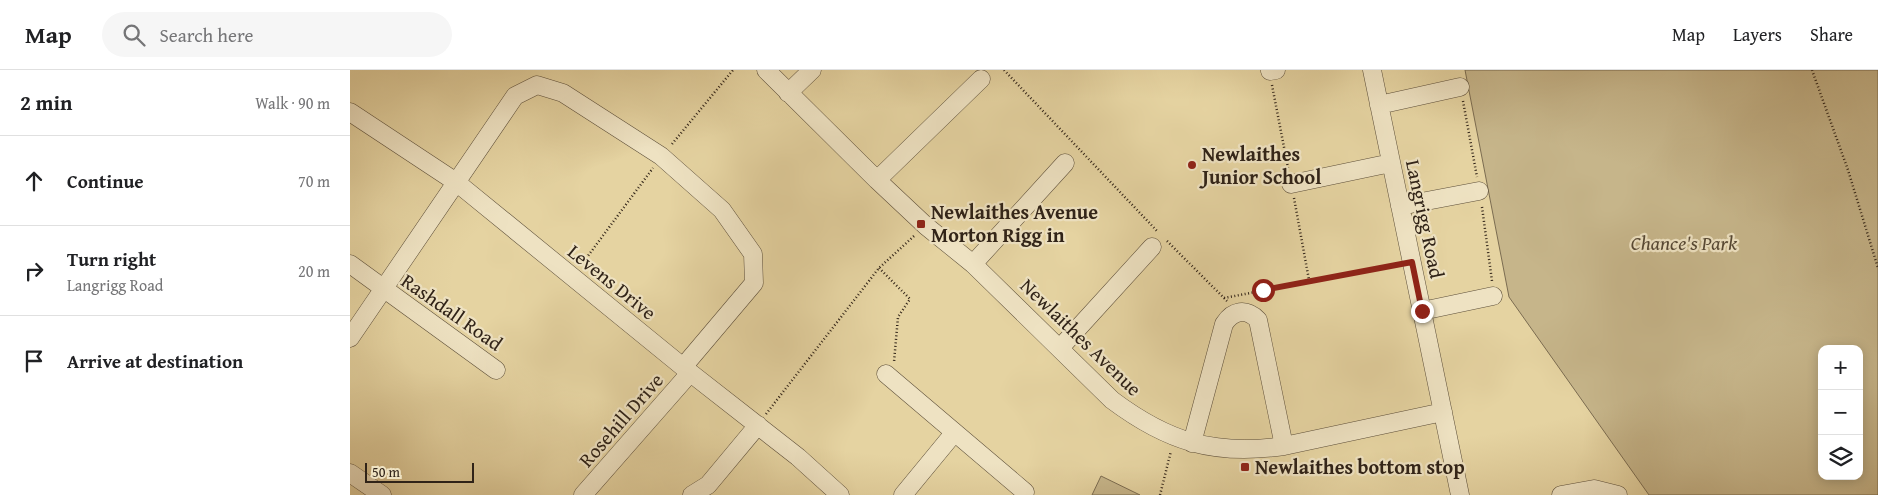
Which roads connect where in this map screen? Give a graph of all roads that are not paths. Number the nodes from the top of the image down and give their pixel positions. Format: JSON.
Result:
{"nodes":[{"id":1,"x":766,"y":70,"type":"edge"},
{"id":2,"x":812,"y":70,"type":"edge"},
{"id":3,"x":1372,"y":70,"type":"edge"},
{"id":4,"x":981,"y":79,"type":"dead end"},
{"id":5,"x":1460,"y":87,"type":"dead end"},
{"id":6,"x":788,"y":93,"type":"junction"},
{"id":7,"x":1379,"y":105,"type":"junction"},
{"id":8,"x":350,"y":112,"type":"edge"},
{"id":9,"x":661,"y":156,"type":"joint"},
{"id":10,"x":1065,"y":162,"type":"dead end"},
{"id":11,"x":1391,"y":163,"type":"junction"},
{"id":12,"x":877,"y":180,"type":"junction"},
{"id":13,"x":456,"y":182,"type":"junction"},
{"id":14,"x":1291,"y":184,"type":"dead end"},
{"id":15,"x":1479,"y":191,"type":"dead end"},
{"id":16,"x":1400,"y":206,"type":"junction"},
{"id":17,"x":1159,"y":240,"type":"road end"},
{"id":18,"x":350,"y":264,"type":"edge"},
{"id":19,"x":973,"y":264,"type":"junction"},
{"id":20,"x":383,"y":290,"type":"junction"},
{"id":21,"x":1493,"y":296,"type":"dead end"},
{"id":22,"x":1422,"y":311,"type":"junction"},
{"id":23,"x":350,"y":338,"type":"edge"},
{"id":24,"x":1060,"y":348,"type":"junction"},
{"id":25,"x":496,"y":370,"type":"dead end"},
{"id":26,"x":687,"y":370,"type":"junction"},
{"id":27,"x":886,"y":374,"type":"road end"},
{"id":28,"x":1443,"y":412,"type":"junction"},
{"id":29,"x":758,"y":425,"type":"junction"},
{"id":30,"x":954,"y":433,"type":"junction"},
{"id":31,"x":1192,"y":443,"type":"junction"},
{"id":32,"x":1284,"y":446,"type":"junction"},
{"id":33,"x":350,"y":473,"type":"edge"},
{"id":34,"x":1025,"y":492,"type":"dead end"},
{"id":35,"x":382,"y":495,"type":"edge"},
{"id":36,"x":583,"y":495,"type":"edge"},
{"id":37,"x":692,"y":495,"type":"edge"},
{"id":38,"x":840,"y":495,"type":"edge"},
{"id":39,"x":903,"y":495,"type":"edge"},
{"id":40,"x":1460,"y":495,"type":"edge"},
{"id":41,"x":1561,"y":495,"type":"edge"},
{"id":42,"x":1618,"y":495,"type":"edge"}],
"edges":[{"from":1,"to":6,"type":"street","name":"Newlaithes Avenue"},
{"from":2,"to":6,"type":"street"},
{"from":3,"to":7,"type":"street","name":"Langrigg Road"},
{"from":4,"to":12,"type":"street"},
{"from":5,"to":7,"type":"street"},
{"from":6,"to":12,"type":"street","name":"Newlaithes Avenue"},
{"from":7,"to":11,"type":"street","name":"Langrigg Road"},
{"from":8,"to":13,"type":"street","name":"Levens Drive"},
{"from":9,"to":13,"type":"street","name":"Rashdall Road"},
{"from":9,"to":26,"type":"street","name":"Rosehill Drive"},
{"from":10,"to":19,"type":"street"},
{"from":11,"to":14,"type":"street"},
{"from":11,"to":16,"type":"street","name":"Langrigg Road"},
{"from":12,"to":19,"type":"street","name":"Newlaithes Avenue"},
{"from":13,"to":20,"type":"street","name":"Rashdall Road"},
{"from":13,"to":26,"type":"street","name":"Levens Drive"},
{"from":15,"to":16,"type":"street"},
{"from":16,"to":22,"type":"street","name":"Langrigg Road"},
{"from":17,"to":24,"type":"street"},
{"from":18,"to":20,"type":"street","name":"Rashdall Road"},
{"from":19,"to":24,"type":"street","name":"Newlaithes Avenue"},
{"from":20,"to":23,"type":"street","name":"Rashdall Road"},
{"from":20,"to":25,"type":"street","name":"Rashdall Road"},
{"from":21,"to":22,"type":"street"},
{"from":22,"to":28,"type":"street","name":"Langrigg Road"},
{"from":24,"to":31,"type":"street","name":"Newlaithes Avenue"},
{"from":26,"to":29,"type":"street","name":"Levens Drive"},
{"from":26,"to":36,"type":"street","name":"Rosehill Drive"},
{"from":27,"to":30,"type":"street"},
{"from":28,"to":32,"type":"street","name":"Newlaithes Avenue"},
{"from":28,"to":40,"type":"street","name":"Langrigg Road"},
{"from":29,"to":37,"type":"street"},
{"from":29,"to":38,"type":"street","name":"Levens Drive"},
{"from":30,"to":34,"type":"street"},
{"from":30,"to":39,"type":"street"},
{"from":31,"to":32,"type":"street","name":"Newlaithes Avenue"},
{"from":31,"to":32,"type":"street"},
{"from":33,"to":35,"type":"street"},
{"from":41,"to":42,"type":"street"}]}
